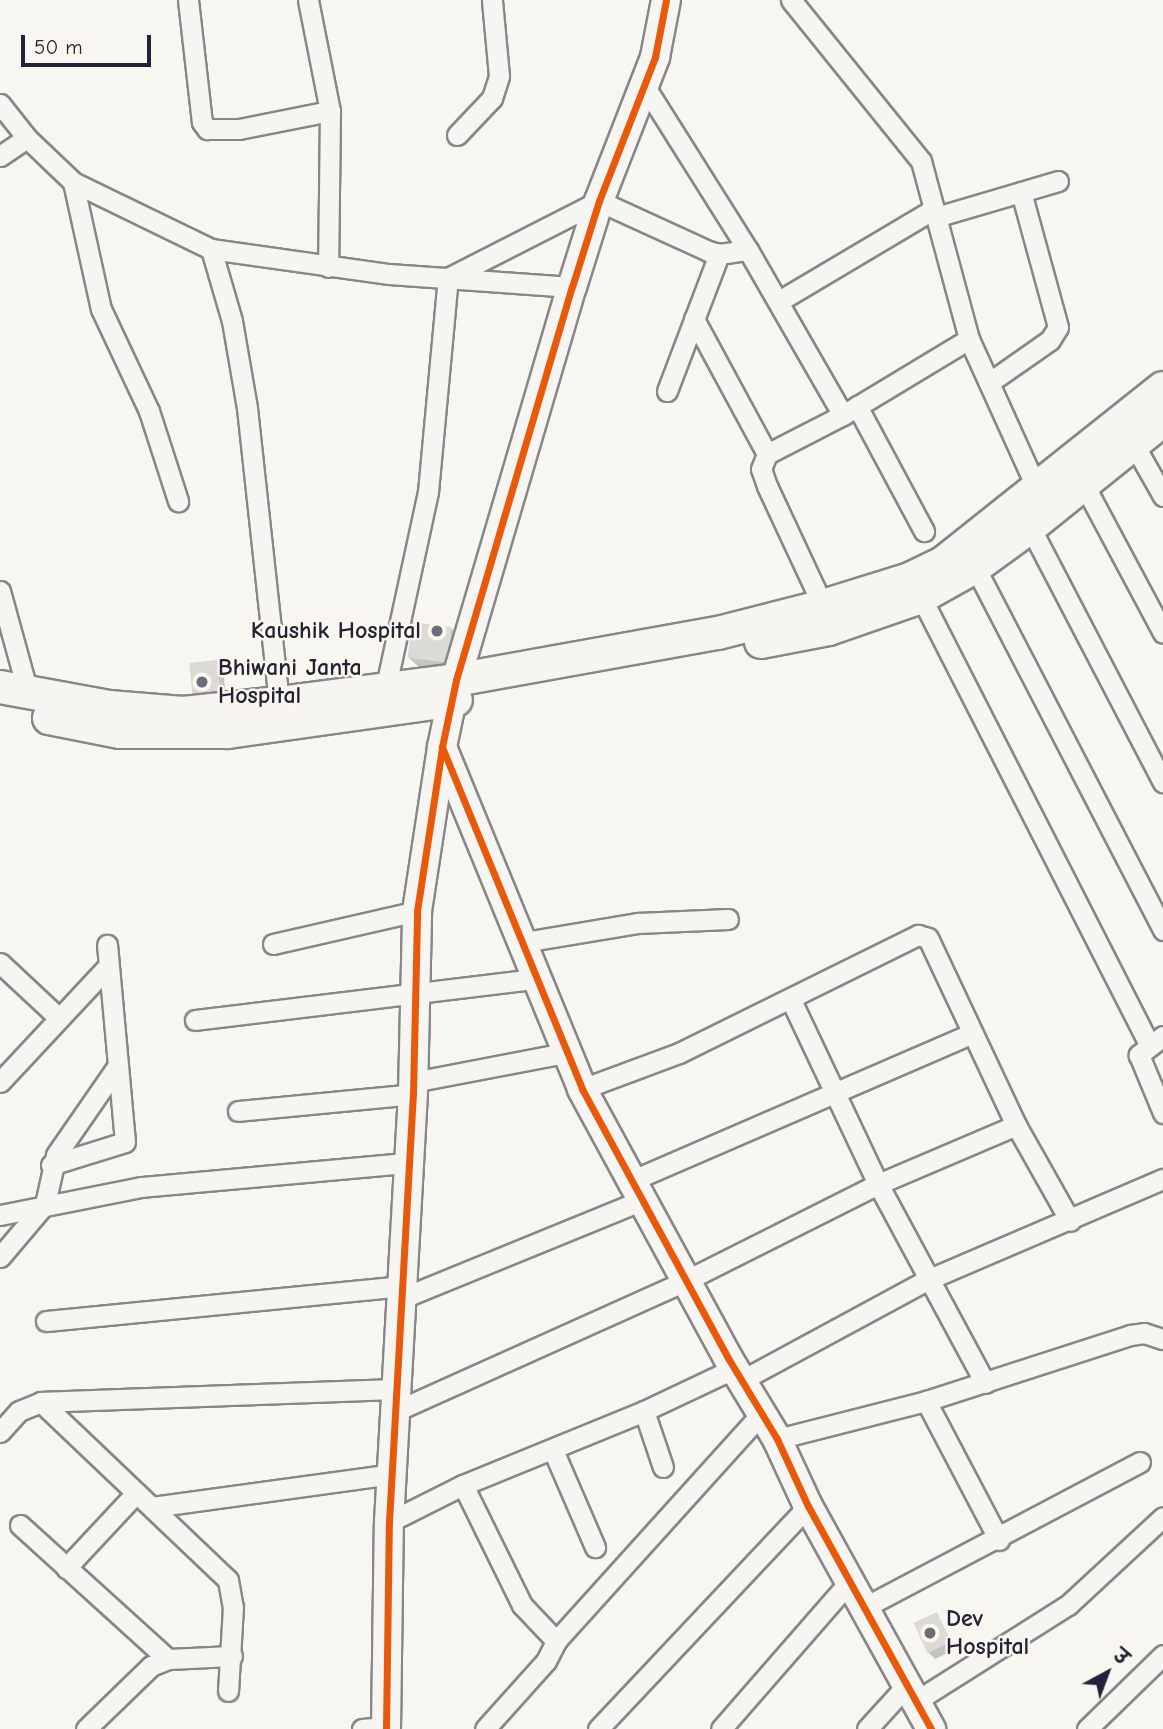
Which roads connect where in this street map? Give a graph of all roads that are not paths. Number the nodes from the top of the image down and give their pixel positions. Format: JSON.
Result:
{"nodes":[{"id":1,"x":188,"y":0,"type":"edge"},
{"id":2,"x":492,"y":0,"type":"edge"},
{"id":3,"x":666,"y":0,"type":"edge"},
{"id":4,"x":791,"y":0,"type":"edge"},
{"id":5,"x":313,"y":1,"type":"edge"},
{"id":6,"x":644,"y":85,"type":"junction"},
{"id":7,"x":0,"y":104,"type":"edge"},
{"id":8,"x":330,"y":111,"type":"junction"},
{"id":9,"x":457,"y":135,"type":"dead end"},
{"id":10,"x":27,"y":138,"type":"junction"},
{"id":11,"x":0,"y":156,"type":"edge"},
{"id":12,"x":1058,"y":181,"type":"dead end"},
{"id":13,"x":73,"y":182,"type":"junction"},
{"id":14,"x":1021,"y":192,"type":"junction"},
{"id":15,"x":599,"y":201,"type":"junction"},
{"id":16,"x":935,"y":213,"type":"junction"},
{"id":17,"x":211,"y":249,"type":"junction"},
{"id":18,"x":748,"y":250,"type":"junction"},
{"id":19,"x":719,"y":254,"type":"junction"},
{"id":20,"x":328,"y":267,"type":"junction"},
{"id":21,"x":449,"y":278,"type":"junction"},
{"id":22,"x":572,"y":286,"type":"junction"},
{"id":23,"x":779,"y":301,"type":"junction"},
{"id":24,"x":694,"y":319,"type":"junction"},
{"id":25,"x":969,"y":339,"type":"junction"},
{"id":26,"x":990,"y":382,"type":"junction"},
{"id":27,"x":1163,"y":388,"type":"edge"},
{"id":28,"x":667,"y":390,"type":"dead end"},
{"id":29,"x":850,"y":411,"type":"junction"},
{"id":30,"x":1163,"y":420,"type":"edge"},
{"id":31,"x":1133,"y":443,"type":"junction"},
{"id":32,"x":767,"y":454,"type":"junction"},
{"id":33,"x":1082,"y":481,"type":"junction"},
{"id":34,"x":1163,"y":496,"type":"edge"},
{"id":35,"x":178,"y":502,"type":"dead end"},
{"id":36,"x":1038,"y":509,"type":"junction"},
{"id":37,"x":924,"y":531,"type":"dead end"},
{"id":38,"x":975,"y":567,"type":"junction"},
{"id":39,"x":0,"y":591,"type":"edge"},
{"id":40,"x":921,"y":597,"type":"junction"},
{"id":41,"x":823,"y":606,"type":"junction"},
{"id":42,"x":1163,"y":633,"type":"edge"},
{"id":43,"x":386,"y":686,"type":"junction"},
{"id":44,"x":14,"y":690,"type":"edge"},
{"id":45,"x":454,"y":690,"type":"junction"},
{"id":46,"x":279,"y":703,"type":"junction"},
{"id":47,"x":0,"y":709,"type":"edge"},
{"id":48,"x":442,"y":747,"type":"junction"},
{"id":49,"x":1163,"y":782,"type":"edge"},
{"id":50,"x":417,"y":911,"type":"junction"},
{"id":51,"x":728,"y":919,"type":"dead end"},
{"id":52,"x":1163,"y":930,"type":"edge"},
{"id":53,"x":524,"y":942,"type":"junction"},
{"id":54,"x":273,"y":944,"type":"dead end"},
{"id":55,"x":107,"y":945,"type":"dead end"},
{"id":56,"x":0,"y":963,"type":"edge"},
{"id":57,"x":108,"y":966,"type":"junction"},
{"id":58,"x":536,"y":979,"type":"junction"},
{"id":59,"x":414,"y":991,"type":"junction"},
{"id":60,"x":791,"y":1000,"type":"junction"},
{"id":61,"x":58,"y":1017,"type":"junction"},
{"id":62,"x":195,"y":1020,"type":"dead end"},
{"id":63,"x":972,"y":1033,"type":"junction"},
{"id":64,"x":1156,"y":1040,"type":"edge"},
{"id":65,"x":565,"y":1053,"type":"junction"},
{"id":66,"x":117,"y":1067,"type":"junction"},
{"id":67,"x":0,"y":1082,"type":"edge"},
{"id":68,"x":413,"y":1088,"type":"junction"},
{"id":69,"x":582,"y":1089,"type":"junction"},
{"id":70,"x":834,"y":1096,"type":"junction"},
{"id":71,"x":239,"y":1111,"type":"dead end"},
{"id":72,"x":1163,"y":1113,"type":"edge"},
{"id":73,"x":1016,"y":1125,"type":"junction"},
{"id":74,"x":407,"y":1163,"type":"junction"},
{"id":75,"x":51,"y":1165,"type":"junction"},
{"id":76,"x":1163,"y":1178,"type":"edge"},
{"id":77,"x":878,"y":1184,"type":"junction"},
{"id":78,"x":638,"y":1190,"type":"junction"},
{"id":79,"x":46,"y":1204,"type":"junction"},
{"id":80,"x":0,"y":1215,"type":"edge"},
{"id":81,"x":1070,"y":1221,"type":"junction"},
{"id":82,"x":0,"y":1257,"type":"edge"},
{"id":83,"x":928,"y":1280,"type":"junction"},
{"id":84,"x":685,"y":1281,"type":"junction"},
{"id":85,"x":401,"y":1292,"type":"junction"},
{"id":86,"x":46,"y":1321,"type":"dead end"},
{"id":87,"x":1163,"y":1339,"type":"edge"},
{"id":88,"x":738,"y":1374,"type":"junction"},
{"id":89,"x":985,"y":1383,"type":"junction"},
{"id":90,"x":398,"y":1400,"type":"junction"},
{"id":91,"x":926,"y":1401,"type":"junction"},
{"id":92,"x":41,"y":1402,"type":"junction"},
{"id":93,"x":644,"y":1411,"type":"junction"},
{"id":94,"x":762,"y":1413,"type":"junction"},
{"id":95,"x":0,"y":1432,"type":"edge"},
{"id":96,"x":778,"y":1439,"type":"junction"},
{"id":97,"x":553,"y":1450,"type":"junction"},
{"id":98,"x":1140,"y":1462,"type":"dead end"},
{"id":99,"x":663,"y":1467,"type":"dead end"},
{"id":100,"x":392,"y":1474,"type":"junction"},
{"id":101,"x":463,"y":1485,"type":"junction"},
{"id":102,"x":136,"y":1493,"type":"junction"},
{"id":103,"x":808,"y":1506,"type":"junction"},
{"id":104,"x":152,"y":1507,"type":"junction"},
{"id":105,"x":1163,"y":1517,"type":"edge"},
{"id":106,"x":389,"y":1522,"type":"junction"},
{"id":107,"x":20,"y":1525,"type":"dead end"},
{"id":108,"x":999,"y":1540,"type":"junction"},
{"id":109,"x":595,"y":1547,"type":"dead end"},
{"id":110,"x":66,"y":1568,"type":"junction"},
{"id":111,"x":850,"y":1581,"type":"junction"},
{"id":112,"x":863,"y":1608,"type":"junction"},
{"id":113,"x":556,"y":1641,"type":"junction"},
{"id":114,"x":1163,"y":1655,"type":"edge"},
{"id":115,"x":232,"y":1656,"type":"junction"},
{"id":116,"x":168,"y":1659,"type":"junction"},
{"id":117,"x":228,"y":1691,"type":"dead end"},
{"id":118,"x":911,"y":1693,"type":"junction"},
{"id":119,"x":378,"y":1728,"type":"edge"},
{"id":120,"x":489,"y":1728,"type":"edge"},
{"id":121,"x":86,"y":1729,"type":"edge"},
{"id":122,"x":598,"y":1729,"type":"edge"},
{"id":123,"x":721,"y":1729,"type":"edge"},
{"id":124,"x":867,"y":1729,"type":"edge"},
{"id":125,"x":931,"y":1729,"type":"edge"},
{"id":126,"x":1087,"y":1729,"type":"edge"}],
"edges":[{"from":1,"to":8,"type":"street"},
{"from":2,"to":9,"type":"street"},
{"from":3,"to":6,"type":"street"},
{"from":4,"to":16,"type":"street"},
{"from":5,"to":8,"type":"street"},
{"from":6,"to":15,"type":"street"},
{"from":6,"to":18,"type":"street"},
{"from":7,"to":10,"type":"street"},
{"from":8,"to":20,"type":"street"},
{"from":10,"to":11,"type":"street"},
{"from":10,"to":13,"type":"street"},
{"from":12,"to":14,"type":"street"},
{"from":13,"to":17,"type":"street"},
{"from":13,"to":35,"type":"street"},
{"from":14,"to":16,"type":"street"},
{"from":14,"to":26,"type":"street"},
{"from":15,"to":19,"type":"street"},
{"from":15,"to":21,"type":"street"},
{"from":15,"to":22,"type":"street"},
{"from":16,"to":23,"type":"street"},
{"from":16,"to":25,"type":"street"},
{"from":17,"to":20,"type":"street"},
{"from":17,"to":46,"type":"street"},
{"from":18,"to":19,"type":"street"},
{"from":18,"to":23,"type":"street"},
{"from":19,"to":24,"type":"street"},
{"from":20,"to":21,"type":"street"},
{"from":21,"to":22,"type":"street"},
{"from":21,"to":43,"type":"street"},
{"from":22,"to":45,"type":"street"},
{"from":23,"to":29,"type":"street"},
{"from":24,"to":28,"type":"street"},
{"from":24,"to":32,"type":"street"},
{"from":25,"to":26,"type":"street"},
{"from":25,"to":29,"type":"street"},
{"from":26,"to":36,"type":"street"},
{"from":27,"to":36,"type":"main road"},
{"from":29,"to":32,"type":"street"},
{"from":29,"to":37,"type":"street"},
{"from":30,"to":31,"type":"main road"},
{"from":31,"to":33,"type":"main road"},
{"from":31,"to":34,"type":"street"},
{"from":32,"to":41,"type":"street"},
{"from":33,"to":36,"type":"main road"},
{"from":33,"to":42,"type":"street"},
{"from":36,"to":38,"type":"main road"},
{"from":36,"to":41,"type":"main road"},
{"from":36,"to":49,"type":"street"},
{"from":38,"to":40,"type":"main road"},
{"from":38,"to":52,"type":"street"},
{"from":39,"to":44,"type":"street"},
{"from":40,"to":45,"type":"main road"},
{"from":40,"to":64,"type":"street"},
{"from":41,"to":45,"type":"main road"},
{"from":43,"to":45,"type":"main road"},
{"from":43,"to":46,"type":"main road"},
{"from":44,"to":46,"type":"main road"},
{"from":45,"to":47,"type":"main road"},
{"from":45,"to":48,"type":"street"},
{"from":48,"to":50,"type":"street"},
{"from":48,"to":53,"type":"street"},
{"from":50,"to":54,"type":"street"},
{"from":50,"to":59,"type":"street"},
{"from":51,"to":53,"type":"street"},
{"from":53,"to":58,"type":"street"},
{"from":55,"to":57,"type":"street"},
{"from":56,"to":61,"type":"street"},
{"from":57,"to":61,"type":"street"},
{"from":57,"to":66,"type":"street"},
{"from":58,"to":59,"type":"street"},
{"from":58,"to":65,"type":"street"},
{"from":59,"to":62,"type":"street"},
{"from":59,"to":68,"type":"street"},
{"from":60,"to":63,"type":"street"},
{"from":60,"to":69,"type":"street"},
{"from":60,"to":70,"type":"street"},
{"from":61,"to":67,"type":"street"},
{"from":63,"to":70,"type":"street"},
{"from":63,"to":73,"type":"street"},
{"from":64,"to":72,"type":"street"},
{"from":65,"to":68,"type":"street"},
{"from":65,"to":69,"type":"street"},
{"from":66,"to":75,"type":"street"},
{"from":66,"to":75,"type":"street"},
{"from":68,"to":71,"type":"street"},
{"from":68,"to":74,"type":"street"},
{"from":69,"to":78,"type":"street"},
{"from":70,"to":77,"type":"street"},
{"from":70,"to":78,"type":"street"},
{"from":73,"to":77,"type":"street"},
{"from":73,"to":81,"type":"street"},
{"from":74,"to":79,"type":"street"},
{"from":74,"to":85,"type":"street"},
{"from":75,"to":79,"type":"street"},
{"from":76,"to":81,"type":"street"},
{"from":77,"to":83,"type":"street"},
{"from":77,"to":84,"type":"street"},
{"from":78,"to":84,"type":"street"},
{"from":78,"to":85,"type":"street"},
{"from":79,"to":80,"type":"street"},
{"from":79,"to":82,"type":"street"},
{"from":81,"to":83,"type":"street"},
{"from":83,"to":88,"type":"street"},
{"from":83,"to":89,"type":"street"},
{"from":84,"to":88,"type":"street"},
{"from":84,"to":90,"type":"street"},
{"from":85,"to":86,"type":"street"},
{"from":85,"to":90,"type":"street"},
{"from":87,"to":89,"type":"street"},
{"from":88,"to":93,"type":"street"},
{"from":88,"to":94,"type":"street"},
{"from":89,"to":91,"type":"street"},
{"from":90,"to":92,"type":"street"},
{"from":90,"to":100,"type":"street"},
{"from":91,"to":96,"type":"street"},
{"from":91,"to":108,"type":"street"},
{"from":92,"to":95,"type":"street"},
{"from":92,"to":102,"type":"street"},
{"from":93,"to":97,"type":"street"},
{"from":93,"to":99,"type":"street"},
{"from":94,"to":96,"type":"street"},
{"from":94,"to":113,"type":"street"},
{"from":96,"to":103,"type":"street"},
{"from":97,"to":101,"type":"street"},
{"from":97,"to":109,"type":"street"},
{"from":98,"to":108,"type":"street"},
{"from":100,"to":104,"type":"street"},
{"from":100,"to":106,"type":"street"},
{"from":101,"to":106,"type":"street"},
{"from":101,"to":113,"type":"street"},
{"from":102,"to":104,"type":"street"},
{"from":102,"to":110,"type":"street"},
{"from":103,"to":111,"type":"street"},
{"from":103,"to":122,"type":"street"},
{"from":104,"to":115,"type":"street"},
{"from":105,"to":118,"type":"street"},
{"from":106,"to":119,"type":"street"},
{"from":107,"to":110,"type":"street"},
{"from":108,"to":112,"type":"street"},
{"from":110,"to":116,"type":"street"},
{"from":111,"to":112,"type":"street"},
{"from":111,"to":123,"type":"street"},
{"from":112,"to":118,"type":"street"},
{"from":113,"to":120,"type":"street"},
{"from":114,"to":126,"type":"street"},
{"from":115,"to":116,"type":"street"},
{"from":115,"to":117,"type":"street"},
{"from":116,"to":121,"type":"street"},
{"from":118,"to":124,"type":"street"},
{"from":118,"to":125,"type":"street"}]}
